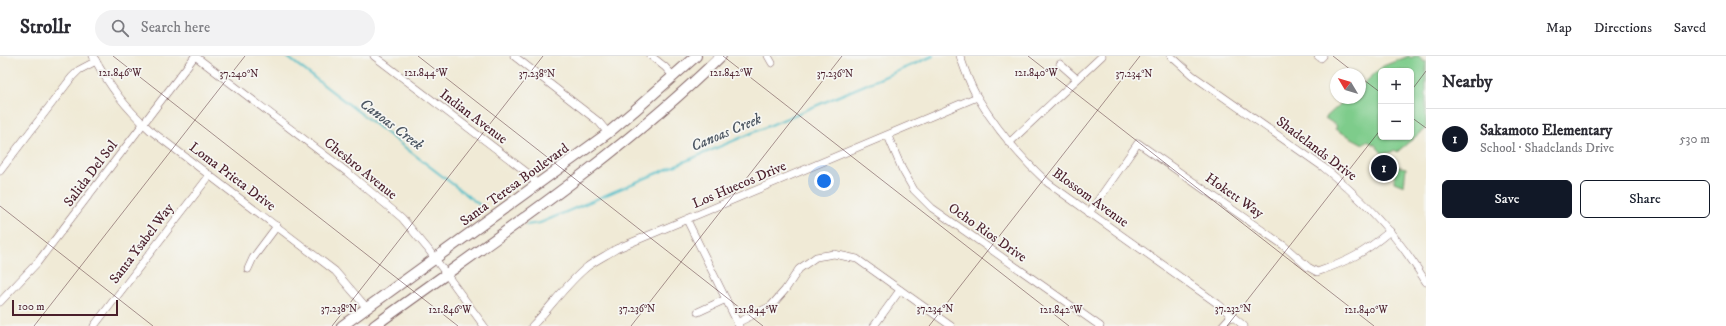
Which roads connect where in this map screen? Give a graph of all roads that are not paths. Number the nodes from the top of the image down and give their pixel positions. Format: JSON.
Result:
{"nodes":[{"id":1,"x":195,"y":56,"type":"edge"},
{"id":2,"x":374,"y":56,"type":"edge"},
{"id":3,"x":514,"y":56,"type":"edge"},
{"id":4,"x":651,"y":56,"type":"edge"},
{"id":5,"x":696,"y":56,"type":"edge"},
{"id":6,"x":721,"y":56,"type":"edge"},
{"id":7,"x":768,"y":56,"type":"edge"},
{"id":8,"x":960,"y":56,"type":"edge"},
{"id":9,"x":1102,"y":56,"type":"edge"},
{"id":10,"x":1171,"y":56,"type":"edge"},
{"id":11,"x":1318,"y":56,"type":"edge"},
{"id":12,"x":1323,"y":56,"type":"edge"},
{"id":13,"x":94,"y":58,"type":"edge"},
{"id":14,"x":772,"y":63,"type":"dead end"},
{"id":15,"x":1060,"y":64,"type":"dead end"},
{"id":16,"x":674,"y":77,"type":"junction"},
{"id":17,"x":1077,"y":79,"type":"junction"},
{"id":18,"x":977,"y":97,"type":"junction"},
{"id":19,"x":143,"y":124,"type":"junction"},
{"id":20,"x":608,"y":132,"type":"junction"},
{"id":21,"x":888,"y":136,"type":"junction"},
{"id":22,"x":1009,"y":143,"type":"junction"},
{"id":23,"x":0,"y":172,"type":"edge"},
{"id":24,"x":210,"y":175,"type":"junction"},
{"id":25,"x":538,"y":184,"type":"junction"},
{"id":26,"x":1089,"y":213,"type":"junction"},
{"id":27,"x":687,"y":220,"type":"junction"},
{"id":28,"x":276,"y":226,"type":"junction"},
{"id":29,"x":1390,"y":231,"type":"junction"},
{"id":30,"x":435,"y":259,"type":"junction"},
{"id":31,"x":248,"y":269,"type":"dead end"},
{"id":32,"x":446,"y":273,"type":"junction"},
{"id":33,"x":1426,"y":282,"type":"edge"},
{"id":34,"x":900,"y":290,"type":"junction"},
{"id":35,"x":726,"y":299,"type":"junction"},
{"id":36,"x":0,"y":302,"type":"edge"},
{"id":37,"x":367,"y":308,"type":"junction"},
{"id":38,"x":698,"y":312,"type":"dead end"},
{"id":39,"x":1232,"y":315,"type":"junction"},
{"id":40,"x":738,"y":324,"type":"edge"},
{"id":41,"x":377,"y":325,"type":"edge"},
{"id":42,"x":94,"y":326,"type":"edge"},
{"id":43,"x":342,"y":326,"type":"edge"},
{"id":44,"x":484,"y":326,"type":"edge"},
{"id":45,"x":532,"y":326,"type":"edge"},
{"id":46,"x":874,"y":326,"type":"edge"},
{"id":47,"x":951,"y":326,"type":"edge"},
{"id":48,"x":1100,"y":326,"type":"edge"},
{"id":49,"x":1222,"y":326,"type":"edge"},
{"id":50,"x":1244,"y":326,"type":"edge"}],
"edges":[{"from":1,"to":19,"type":"street","name":"Salida Del Sol"},
{"from":1,"to":30,"type":"street","name":"Chesbro Avenue"},
{"from":2,"to":25,"type":"street","name":"Indian Avenue"},
{"from":3,"to":20,"type":"street"},
{"from":4,"to":16,"type":"street"},
{"from":5,"to":16,"type":"main road","name":"Santa Teresa Boulevard"},
{"from":6,"to":32,"type":"main road"},
{"from":7,"to":14,"type":"street"},
{"from":8,"to":18,"type":"street","name":"Blossom Avenue"},
{"from":9,"to":17,"type":"street"},
{"from":10,"to":29,"type":"street","name":"Shadelands Drive"},
{"from":11,"to":12,"type":"street"},
{"from":13,"to":19,"type":"street","name":"Loma Prieta Drive"},
{"from":13,"to":23,"type":"street"},
{"from":15,"to":17,"type":"street"},
{"from":16,"to":20,"type":"main road","name":"Santa Teresa Boulevard"},
{"from":17,"to":22,"type":"street"},
{"from":18,"to":21,"type":"street","name":"Los Huecos Drive"},
{"from":18,"to":22,"type":"street","name":"Blossom Avenue"},
{"from":19,"to":24,"type":"street","name":"Loma Prieta Drive"},
{"from":19,"to":36,"type":"street","name":"Salida Del Sol"},
{"from":20,"to":25,"type":"main road","name":"Santa Teresa Boulevard"},
{"from":21,"to":27,"type":"street","name":"Los Huecos Drive"},
{"from":21,"to":48,"type":"street","name":"Ocho Rios Drive"},
{"from":22,"to":26,"type":"street","name":"Blossom Avenue"},
{"from":24,"to":28,"type":"street","name":"Loma Prieta Drive"},
{"from":24,"to":42,"type":"street","name":"Santa Ysabel Way"},
{"from":25,"to":30,"type":"main road","name":"Santa Teresa Boulevard"},
{"from":26,"to":29,"type":"street","name":"Hokett Way"},
{"from":26,"to":39,"type":"street","name":"Blossom Avenue"},
{"from":27,"to":35,"type":"street"},
{"from":27,"to":45,"type":"street","name":"Los Huecos Drive"},
{"from":28,"to":31,"type":"street"},
{"from":28,"to":37,"type":"street","name":"Loma Prieta Drive"},
{"from":29,"to":33,"type":"street","name":"Shadelands Drive"},
{"from":30,"to":32,"type":"street","name":"Chesbro Avenue"},
{"from":30,"to":37,"type":"main road","name":"Santa Teresa Boulevard"},
{"from":32,"to":41,"type":"main road"},
{"from":32,"to":44,"type":"street","name":"Chesbro Avenue"},
{"from":34,"to":40,"type":"street"},
{"from":34,"to":46,"type":"street"},
{"from":34,"to":47,"type":"street"},
{"from":35,"to":38,"type":"street"},
{"from":35,"to":40,"type":"street"},
{"from":37,"to":43,"type":"main road","name":"Santa Teresa Boulevard"},
{"from":39,"to":49,"type":"street"},
{"from":39,"to":50,"type":"street","name":"Blossom Avenue"}]}
